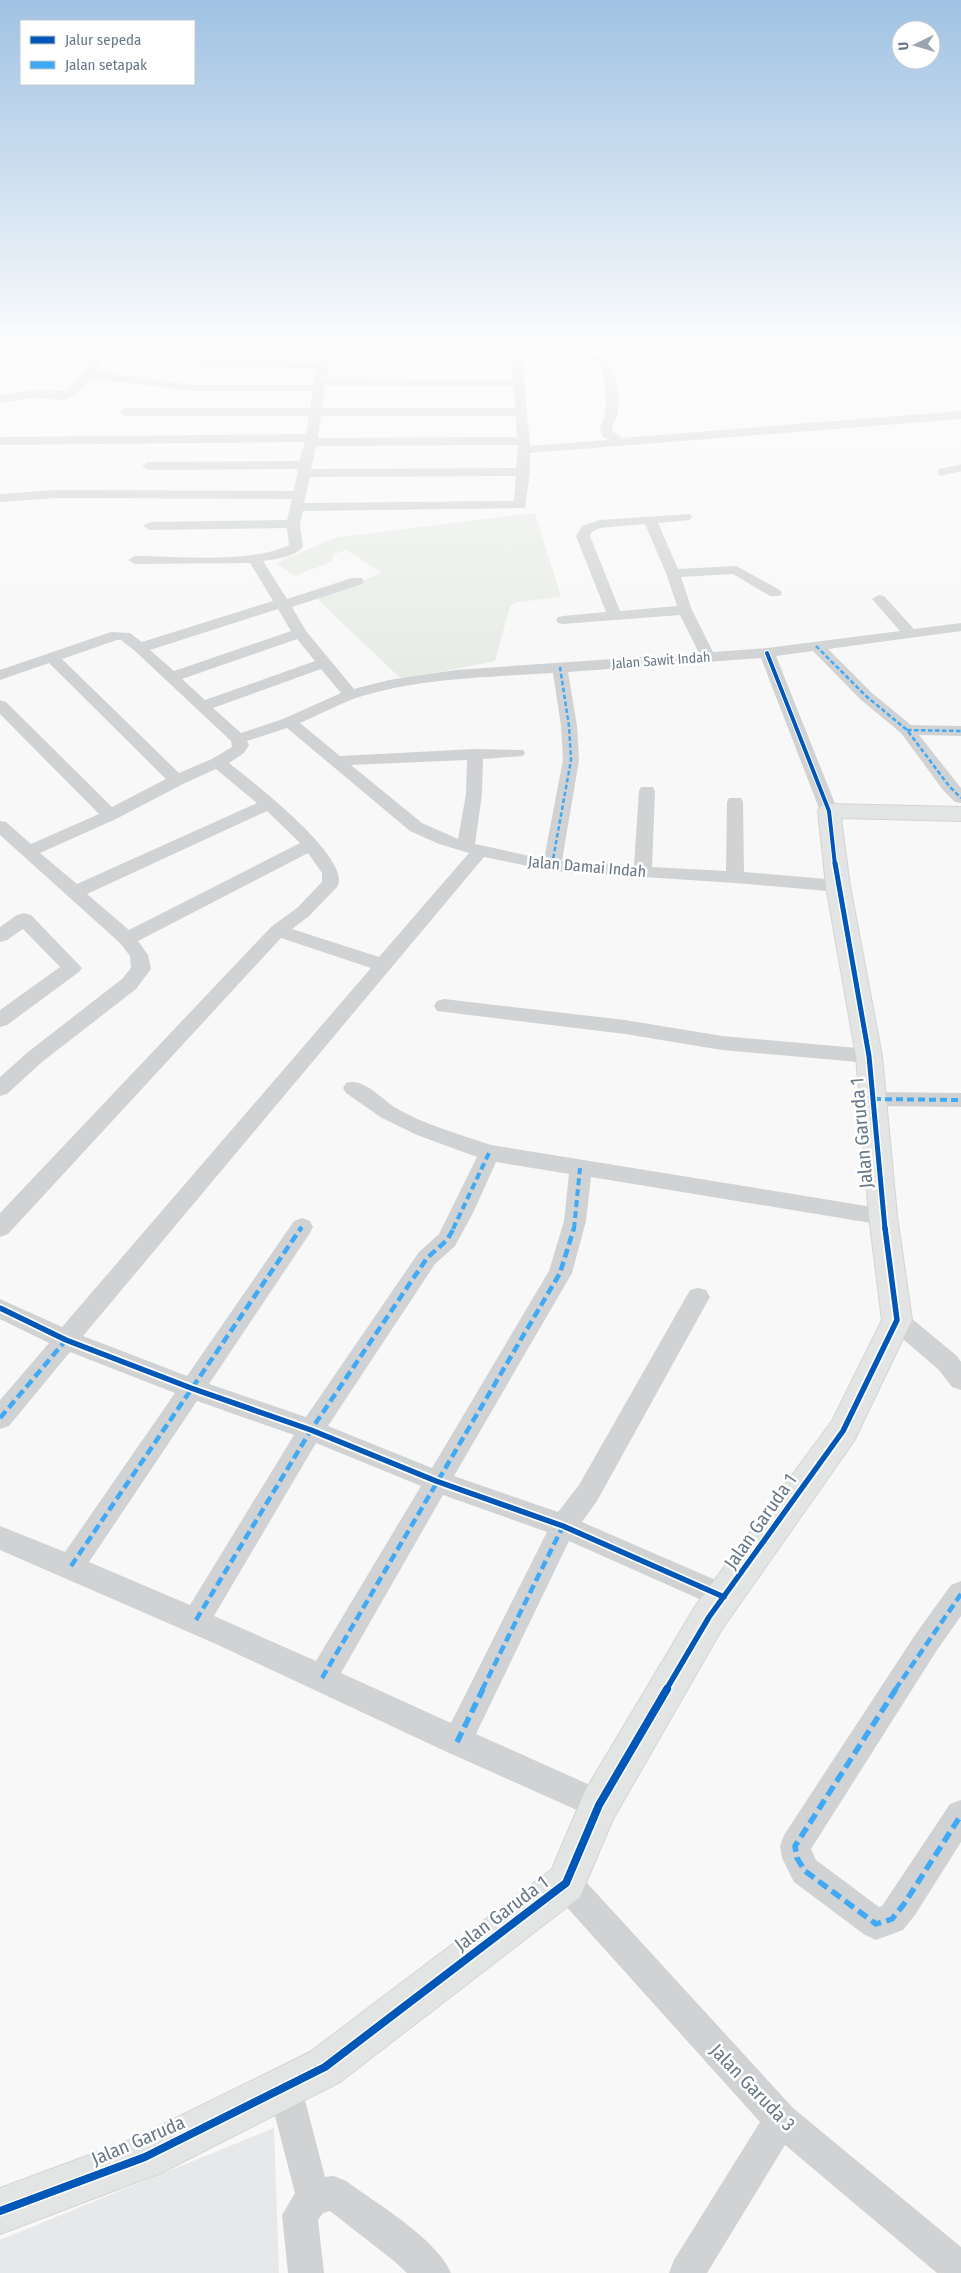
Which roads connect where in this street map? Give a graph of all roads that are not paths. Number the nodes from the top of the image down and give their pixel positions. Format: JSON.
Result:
{"nodes":[{"id":1,"x":308,"y":454,"type":"edge"},
{"id":2,"x":523,"y":454,"type":"edge"},
{"id":3,"x":148,"y":466,"type":"dead end"},
{"id":4,"x":961,"y":468,"type":"edge"},
{"id":5,"x":305,"y":469,"type":"junction"},
{"id":6,"x":524,"y":472,"type":"junction"},
{"id":7,"x":941,"y":472,"type":"dead end"},
{"id":8,"x":0,"y":498,"type":"edge"},
{"id":9,"x":298,"y":501,"type":"junction"},
{"id":10,"x":685,"y":517,"type":"dead end"},
{"id":11,"x":650,"y":520,"type":"junction"},
{"id":12,"x":293,"y":524,"type":"junction"},
{"id":13,"x":150,"y":526,"type":"dead end"},
{"id":14,"x":135,"y":560,"type":"dead end"},
{"id":15,"x":259,"y":566,"type":"junction"},
{"id":16,"x":673,"y":573,"type":"junction"},
{"id":17,"x":357,"y":581,"type":"dead end"},
{"id":18,"x":776,"y":593,"type":"dead end"},
{"id":19,"x":879,"y":599,"type":"dead end"},
{"id":20,"x":283,"y":604,"type":"junction"},
{"id":21,"x":685,"y":610,"type":"junction"},
{"id":22,"x":615,"y":616,"type":"junction"},
{"id":23,"x":563,"y":620,"type":"dead end"},
{"id":24,"x":961,"y":627,"type":"edge"},
{"id":25,"x":300,"y":633,"type":"junction"},
{"id":26,"x":912,"y":635,"type":"junction"},
{"id":27,"x":816,"y":646,"type":"junction"},
{"id":28,"x":140,"y":648,"type":"junction"},
{"id":29,"x":766,"y":653,"type":"junction"},
{"id":30,"x":708,"y":657,"type":"junction"},
{"id":31,"x":52,"y":658,"type":"junction"},
{"id":32,"x":325,"y":663,"type":"junction"},
{"id":33,"x":560,"y":667,"type":"junction"},
{"id":34,"x":0,"y":675,"type":"edge"},
{"id":35,"x":172,"y":677,"type":"junction"},
{"id":36,"x":350,"y":695,"type":"junction"},
{"id":37,"x":0,"y":705,"type":"edge"},
{"id":38,"x":203,"y":706,"type":"junction"},
{"id":39,"x":16,"y":721,"type":"junction"},
{"id":40,"x":288,"y":722,"type":"junction"},
{"id":41,"x":0,"y":727,"type":"edge"},
{"id":42,"x":907,"y":730,"type":"junction"},
{"id":43,"x":961,"y":731,"type":"edge"},
{"id":44,"x":238,"y":738,"type":"junction"},
{"id":45,"x":517,"y":753,"type":"dead end"},
{"id":46,"x":475,"y":754,"type":"junction"},
{"id":47,"x":336,"y":761,"type":"junction"},
{"id":48,"x":218,"y":762,"type":"junction"},
{"id":49,"x":177,"y":780,"type":"junction"},
{"id":50,"x":647,"y":790,"type":"dead end"},
{"id":51,"x":961,"y":798,"type":"edge"},
{"id":52,"x":735,"y":802,"type":"dead end"},
{"id":53,"x":268,"y":804,"type":"junction"},
{"id":54,"x":829,"y":811,"type":"junction"},
{"id":55,"x":961,"y":814,"type":"edge"},
{"id":56,"x":110,"y":815,"type":"junction"},
{"id":57,"x":0,"y":826,"type":"edge"},
{"id":58,"x":310,"y":845,"type":"junction"},
{"id":59,"x":473,"y":848,"type":"junction"},
{"id":60,"x":28,"y":852,"type":"junction"},
{"id":61,"x":552,"y":866,"type":"junction"},
{"id":62,"x":643,"y":871,"type":"junction"},
{"id":63,"x":735,"y":877,"type":"junction"},
{"id":64,"x":838,"y":886,"type":"junction"},
{"id":65,"x":73,"y":893,"type":"junction"},
{"id":66,"x":278,"y":932,"type":"junction"},
{"id":67,"x":0,"y":936,"type":"edge"},
{"id":68,"x":127,"y":939,"type":"junction"},
{"id":69,"x":383,"y":965,"type":"junction"},
{"id":70,"x":444,"y":1006,"type":"dead end"},
{"id":71,"x":0,"y":1020,"type":"edge"},
{"id":72,"x":869,"y":1056,"type":"junction"},
{"id":73,"x":353,"y":1088,"type":"dead end"},
{"id":74,"x":0,"y":1089,"type":"edge"},
{"id":75,"x":874,"y":1099,"type":"junction"},
{"id":76,"x":961,"y":1100,"type":"edge"},
{"id":77,"x":489,"y":1153,"type":"junction"},
{"id":78,"x":580,"y":1168,"type":"junction"},
{"id":79,"x":883,"y":1216,"type":"junction"},
{"id":80,"x":302,"y":1227,"type":"dead end"},
{"id":81,"x":0,"y":1228,"type":"edge"},
{"id":82,"x":698,"y":1297,"type":"dead end"},
{"id":83,"x":0,"y":1308,"type":"edge"},
{"id":84,"x":897,"y":1320,"type":"junction"},
{"id":85,"x":66,"y":1340,"type":"junction"},
{"id":86,"x":961,"y":1380,"type":"edge"},
{"id":87,"x":191,"y":1388,"type":"junction"},
{"id":88,"x":0,"y":1418,"type":"edge"},
{"id":89,"x":311,"y":1430,"type":"junction"},
{"id":90,"x":436,"y":1482,"type":"junction"},
{"id":91,"x":564,"y":1526,"type":"junction"},
{"id":92,"x":0,"y":1538,"type":"edge"},
{"id":93,"x":71,"y":1566,"type":"junction"},
{"id":94,"x":961,"y":1594,"type":"edge"},
{"id":95,"x":724,"y":1598,"type":"junction"},
{"id":96,"x":196,"y":1620,"type":"junction"},
{"id":97,"x":322,"y":1678,"type":"junction"},
{"id":98,"x":457,"y":1742,"type":"junction"},
{"id":99,"x":599,"y":1805,"type":"junction"},
{"id":100,"x":961,"y":1815,"type":"edge"},
{"id":101,"x":566,"y":1883,"type":"junction"},
{"id":102,"x":285,"y":2089,"type":"junction"},
{"id":103,"x":781,"y":2120,"type":"junction"},
{"id":104,"x":313,"y":2196,"type":"junction"},
{"id":105,"x":0,"y":2211,"type":"edge"},
{"id":106,"x":961,"y":2270,"type":"edge"},
{"id":107,"x":306,"y":2273,"type":"edge"},
{"id":108,"x":432,"y":2273,"type":"edge"},
{"id":109,"x":687,"y":2273,"type":"edge"}],
"edges":[{"from":1,"to":5,"type":"street"},
{"from":2,"to":6,"type":"street"},
{"from":3,"to":5,"type":"street"},
{"from":4,"to":7,"type":"lane"},
{"from":5,"to":6,"type":"street"},
{"from":5,"to":9,"type":"street"},
{"from":6,"to":9,"type":"street"},
{"from":8,"to":9,"type":"street"},
{"from":9,"to":12,"type":"street"},
{"from":10,"to":11,"type":"street"},
{"from":11,"to":16,"type":"street"},
{"from":11,"to":22,"type":"street"},
{"from":12,"to":13,"type":"street"},
{"from":12,"to":15,"type":"street"},
{"from":14,"to":15,"type":"street"},
{"from":15,"to":20,"type":"street"},
{"from":16,"to":18,"type":"street"},
{"from":16,"to":21,"type":"street"},
{"from":17,"to":20,"type":"street"},
{"from":19,"to":26,"type":"street"},
{"from":20,"to":25,"type":"street"},
{"from":20,"to":28,"type":"street"},
{"from":21,"to":22,"type":"street"},
{"from":21,"to":30,"type":"street"},
{"from":22,"to":23,"type":"street"},
{"from":24,"to":26,"type":"street","name":"Jalan Sawit Indah"},
{"from":25,"to":32,"type":"street"},
{"from":25,"to":35,"type":"street"},
{"from":26,"to":27,"type":"street","name":"Jalan Sawit Indah"},
{"from":27,"to":29,"type":"street","name":"Jalan Sawit Indah"},
{"from":27,"to":42,"type":"street"},
{"from":28,"to":31,"type":"street"},
{"from":28,"to":35,"type":"street"},
{"from":29,"to":30,"type":"street","name":"Jalan Sawit Indah"},
{"from":29,"to":54,"type":"street"},
{"from":30,"to":33,"type":"street","name":"Jalan Sawit Indah"},
{"from":31,"to":34,"type":"street"},
{"from":31,"to":49,"type":"street"},
{"from":32,"to":36,"type":"street"},
{"from":32,"to":38,"type":"street"},
{"from":33,"to":36,"type":"street","name":"Jalan Sawit Indah"},
{"from":33,"to":61,"type":"street"},
{"from":35,"to":38,"type":"street"},
{"from":36,"to":40,"type":"street","name":"Jalan Sawit Indah"},
{"from":37,"to":39,"type":"street"},
{"from":38,"to":44,"type":"street"},
{"from":39,"to":41,"type":"street"},
{"from":39,"to":56,"type":"street"},
{"from":40,"to":44,"type":"street","name":"Jalan Sawit Indah"},
{"from":40,"to":47,"type":"street","name":"Jalan Damai Indah"},
{"from":42,"to":43,"type":"street"},
{"from":42,"to":51,"type":"street"},
{"from":44,"to":48,"type":"street"},
{"from":45,"to":46,"type":"street"},
{"from":46,"to":47,"type":"street"},
{"from":46,"to":59,"type":"street"},
{"from":47,"to":59,"type":"street","name":"Jalan Damai Indah"},
{"from":48,"to":49,"type":"street"},
{"from":48,"to":53,"type":"street"},
{"from":49,"to":56,"type":"street"},
{"from":50,"to":62,"type":"street"},
{"from":52,"to":63,"type":"street"},
{"from":53,"to":58,"type":"street"},
{"from":53,"to":65,"type":"street"},
{"from":54,"to":55,"type":"street"},
{"from":54,"to":64,"type":"street","name":"Jalan Garuda 1"},
{"from":56,"to":60,"type":"street"},
{"from":57,"to":60,"type":"street"},
{"from":58,"to":66,"type":"street"},
{"from":58,"to":68,"type":"street"},
{"from":59,"to":61,"type":"street","name":"Jalan Damai Indah"},
{"from":59,"to":69,"type":"street"},
{"from":60,"to":65,"type":"street"},
{"from":61,"to":62,"type":"street","name":"Jalan Damai Indah"},
{"from":62,"to":63,"type":"street","name":"Jalan Damai Indah"},
{"from":63,"to":64,"type":"street","name":"Jalan Damai Indah"},
{"from":64,"to":72,"type":"street","name":"Jalan Garuda 1"},
{"from":65,"to":68,"type":"street"},
{"from":66,"to":69,"type":"street"},
{"from":66,"to":81,"type":"street"},
{"from":67,"to":71,"type":"street"},
{"from":68,"to":74,"type":"street"},
{"from":69,"to":85,"type":"street"},
{"from":70,"to":72,"type":"street"},
{"from":72,"to":75,"type":"street","name":"Jalan Garuda 1"},
{"from":73,"to":77,"type":"street"},
{"from":75,"to":76,"type":"street"},
{"from":75,"to":79,"type":"street","name":"Jalan Garuda 1"},
{"from":77,"to":78,"type":"street"},
{"from":77,"to":89,"type":"street"},
{"from":78,"to":79,"type":"street"},
{"from":78,"to":90,"type":"street"},
{"from":79,"to":84,"type":"street","name":"Jalan Garuda 1"},
{"from":80,"to":87,"type":"street"},
{"from":82,"to":91,"type":"street"},
{"from":83,"to":85,"type":"street"},
{"from":84,"to":86,"type":"street"},
{"from":84,"to":95,"type":"street","name":"Jalan Garuda 1"},
{"from":85,"to":87,"type":"street"},
{"from":85,"to":88,"type":"street"},
{"from":87,"to":89,"type":"street"},
{"from":87,"to":93,"type":"street"},
{"from":89,"to":90,"type":"street"},
{"from":89,"to":96,"type":"street"},
{"from":90,"to":91,"type":"street"},
{"from":90,"to":97,"type":"street"},
{"from":91,"to":95,"type":"street"},
{"from":91,"to":98,"type":"street"},
{"from":92,"to":93,"type":"street"},
{"from":93,"to":96,"type":"street"},
{"from":94,"to":100,"type":"street"},
{"from":95,"to":99,"type":"street","name":"Jalan Garuda 1"},
{"from":96,"to":97,"type":"street"},
{"from":97,"to":98,"type":"street"},
{"from":98,"to":99,"type":"street"},
{"from":99,"to":101,"type":"street","name":"Jalan Garuda 1"},
{"from":101,"to":102,"type":"street","name":"Jalan Garuda 1"},
{"from":101,"to":103,"type":"street","name":"Jalan Garuda 3"},
{"from":102,"to":104,"type":"street"},
{"from":102,"to":105,"type":"street","name":"Jalan Garuda"},
{"from":103,"to":106,"type":"street","name":"Jalan Garuda 3"},
{"from":103,"to":109,"type":"street"},
{"from":104,"to":107,"type":"street"},
{"from":104,"to":108,"type":"street"}]}
